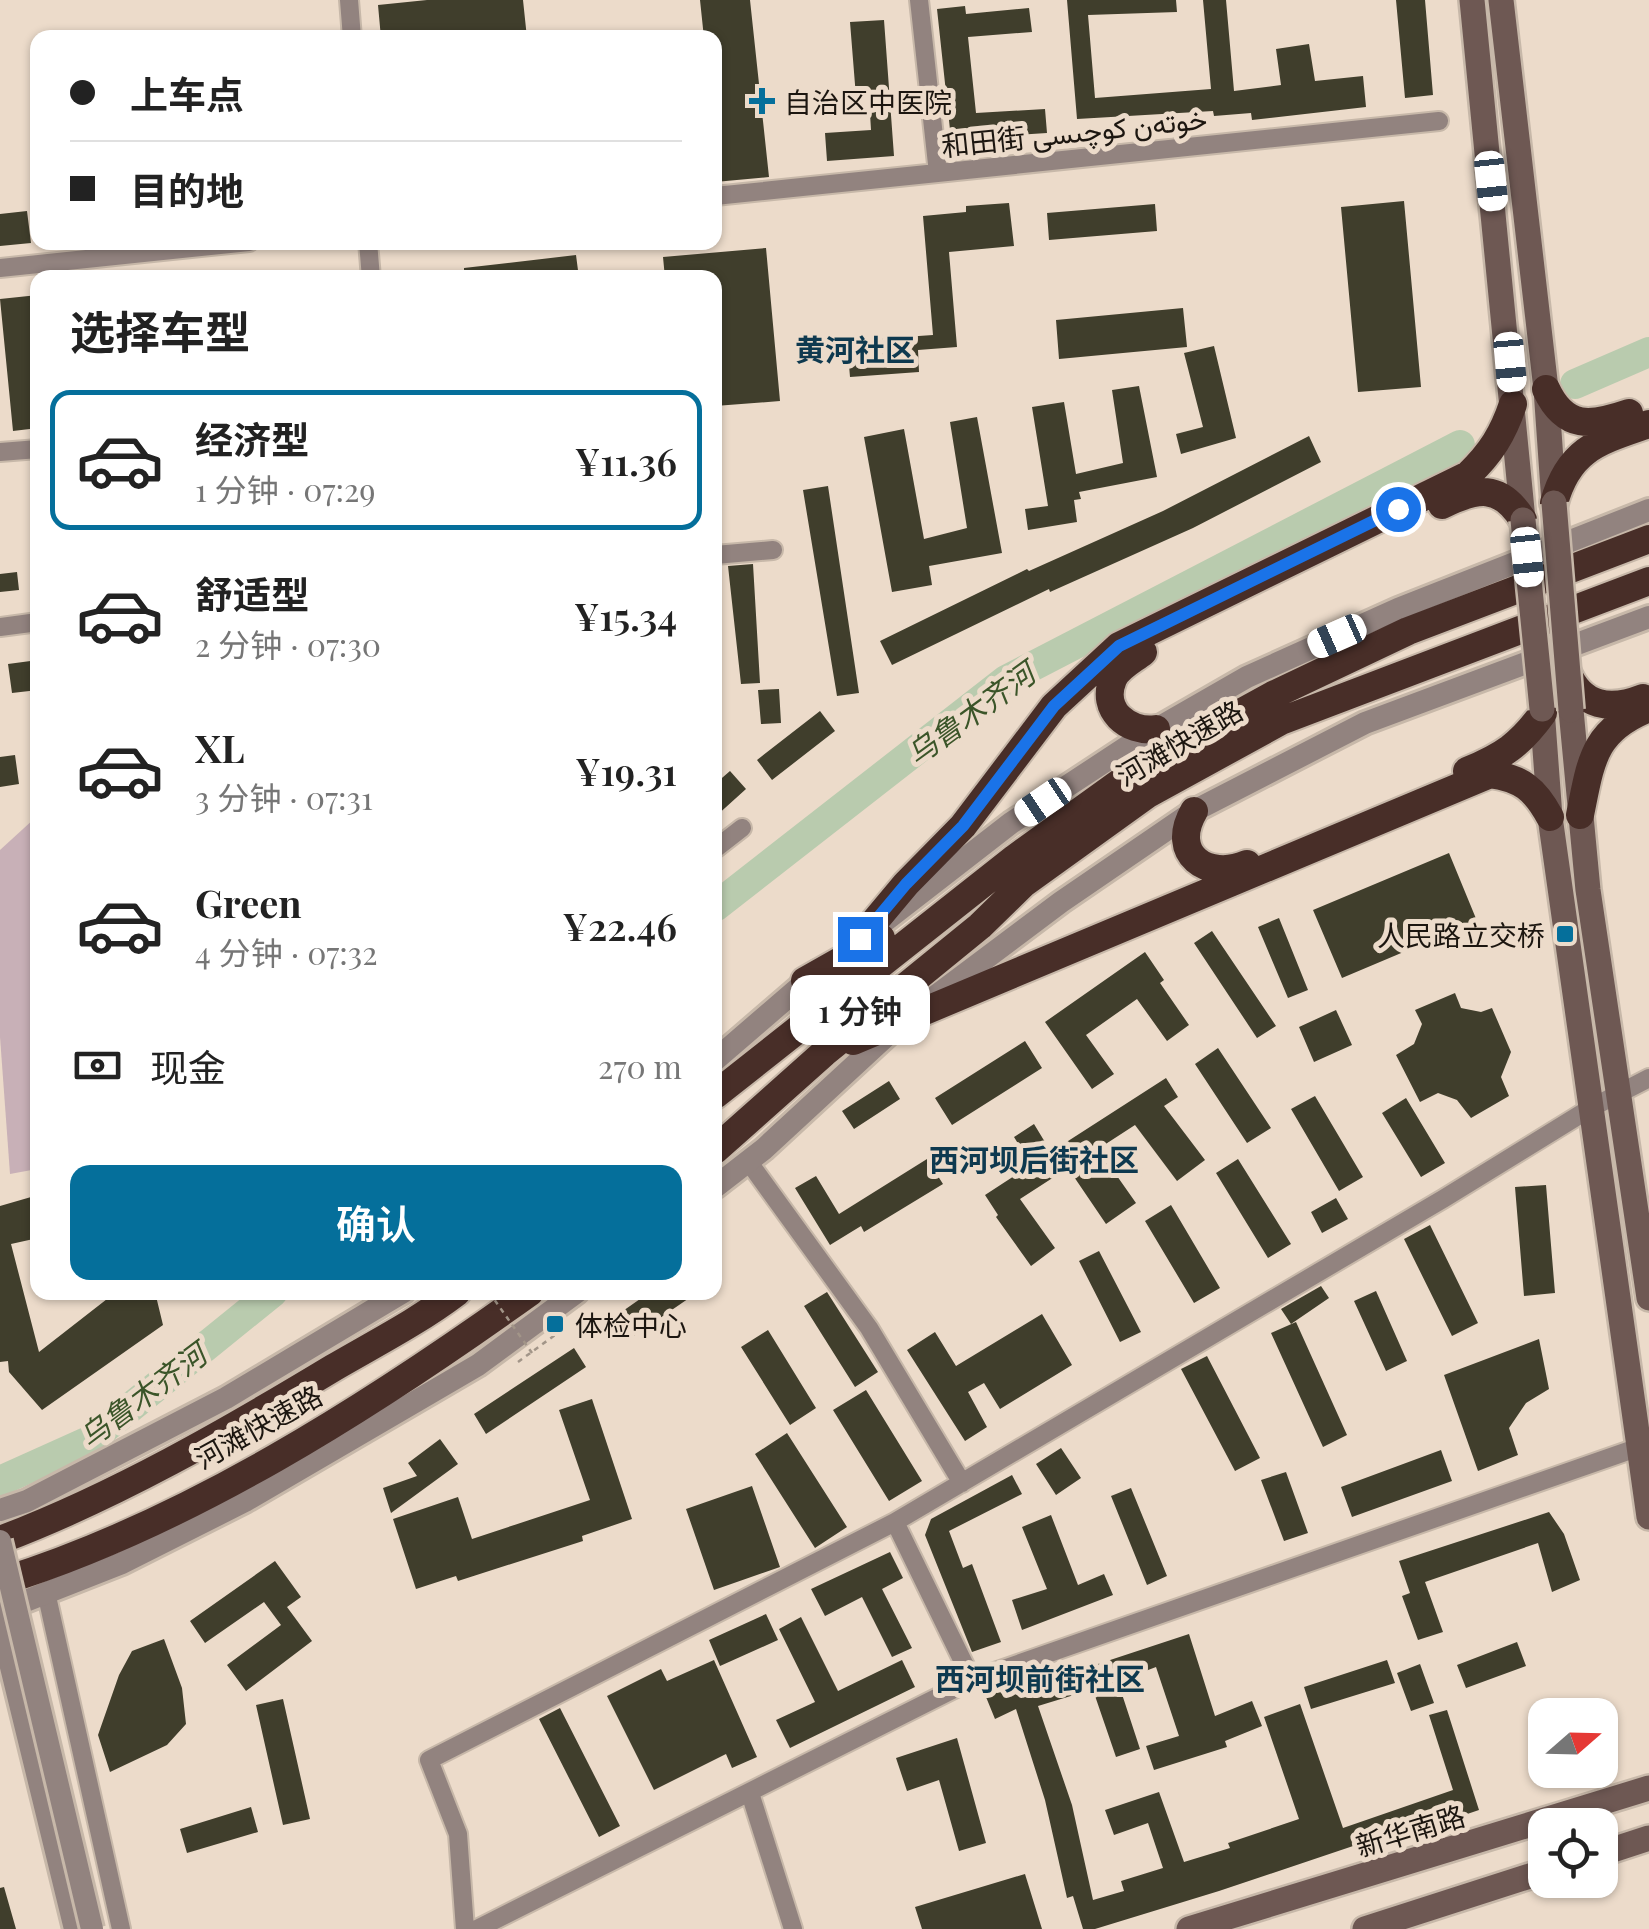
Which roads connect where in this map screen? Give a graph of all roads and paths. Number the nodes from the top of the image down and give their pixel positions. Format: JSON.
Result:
{"nodes":[{"id":1,"x":348,"y":0,"type":"edge"},
{"id":2,"x":919,"y":0,"type":"edge"},
{"id":3,"x":1472,"y":0,"type":"edge"},
{"id":4,"x":1501,"y":0,"type":"edge"},
{"id":5,"x":351,"y":30,"type":"edge"},
{"id":6,"x":1439,"y":121,"type":"dead end"},
{"id":7,"x":938,"y":173,"type":"junction"},
{"id":8,"x":722,"y":195,"type":"edge"},
{"id":9,"x":172,"y":250,"type":"edge"},
{"id":10,"x":0,"y":268,"type":"edge"},
{"id":11,"x":1546,"y":389,"type":"junction"},
{"id":12,"x":1513,"y":404,"type":"junction"},
{"id":13,"x":1649,"y":406,"type":"edge"},
{"id":14,"x":1649,"y":424,"type":"edge"},
{"id":15,"x":30,"y":450,"type":"edge"},
{"id":16,"x":0,"y":452,"type":"edge"},
{"id":17,"x":1554,"y":504,"type":"junction"},
{"id":18,"x":1649,"y":510,"type":"edge"},
{"id":19,"x":1523,"y":520,"type":"junction"},
{"id":20,"x":1649,"y":539,"type":"edge"},
{"id":21,"x":773,"y":550,"type":"dead end"},
{"id":22,"x":722,"y":554,"type":"edge"},
{"id":23,"x":1649,"y":580,"type":"edge"},
{"id":24,"x":1649,"y":617,"type":"edge"},
{"id":25,"x":30,"y":623,"type":"edge"},
{"id":26,"x":0,"y":627,"type":"edge"},
{"id":27,"x":1567,"y":672,"type":"junction"},
{"id":28,"x":1640,"y":703,"type":"edge"},
{"id":29,"x":1552,"y":711,"type":"junction"},
{"id":30,"x":1156,"y":728,"type":"junction"},
{"id":31,"x":1194,"y":811,"type":"junction"},
{"id":32,"x":1580,"y":815,"type":"junction"},
{"id":33,"x":1550,"y":816,"type":"junction"},
{"id":34,"x":742,"y":828,"type":"dead end"},
{"id":35,"x":722,"y":843,"type":"edge"},
{"id":36,"x":995,"y":874,"type":"junction"},
{"id":37,"x":860,"y":939,"type":"junction"},
{"id":38,"x":805,"y":981,"type":"junction"},
{"id":39,"x":904,"y":1020,"type":"junction"},
{"id":40,"x":722,"y":1054,"type":"edge"},
{"id":41,"x":824,"y":1054,"type":"junction"},
{"id":42,"x":1649,"y":1078,"type":"edge"},
{"id":43,"x":722,"y":1089,"type":"edge"},
{"id":44,"x":1616,"y":1093,"type":"junction"},
{"id":45,"x":1589,"y":1109,"type":"junction"},
{"id":46,"x":722,"y":1144,"type":"edge"},
{"id":47,"x":748,"y":1161,"type":"junction"},
{"id":48,"x":722,"y":1181,"type":"edge"},
{"id":49,"x":1649,"y":1298,"type":"edge"},
{"id":50,"x":390,"y":1300,"type":"edge"},
{"id":51,"x":444,"y":1300,"type":"edge"},
{"id":52,"x":495,"y":1300,"type":"edge"},
{"id":53,"x":519,"y":1300,"type":"edge"},
{"id":54,"x":566,"y":1300,"type":"edge"},
{"id":55,"x":566,"y":1328,"type":"dead end"},
{"id":56,"x":1645,"y":1445,"type":"edge"},
{"id":57,"x":962,"y":1483,"type":"junction"},
{"id":58,"x":0,"y":1510,"type":"edge"},
{"id":59,"x":1649,"y":1516,"type":"edge"},
{"id":60,"x":896,"y":1522,"type":"junction"},
{"id":61,"x":0,"y":1540,"type":"edge"},
{"id":62,"x":0,"y":1582,"type":"edge"},
{"id":63,"x":46,"y":1592,"type":"junction"},
{"id":64,"x":0,"y":1610,"type":"edge"},
{"id":65,"x":0,"y":1622,"type":"edge"},
{"id":66,"x":972,"y":1680,"type":"junction"},
{"id":67,"x":1649,"y":1788,"type":"edge"},
{"id":68,"x":750,"y":1793,"type":"junction"},
{"id":69,"x":1649,"y":1838,"type":"edge"},
{"id":70,"x":1618,"y":1848,"type":"edge"},
{"id":71,"x":1528,"y":1876,"type":"edge"},
{"id":72,"x":74,"y":1929,"type":"edge"},
{"id":73,"x":92,"y":1929,"type":"edge"},
{"id":74,"x":121,"y":1929,"type":"edge"},
{"id":75,"x":465,"y":1929,"type":"edge"},
{"id":76,"x":478,"y":1929,"type":"edge"},
{"id":77,"x":794,"y":1929,"type":"edge"},
{"id":78,"x":1189,"y":1929,"type":"edge"},
{"id":79,"x":1364,"y":1929,"type":"edge"}],
"edges":[{"from":1,"to":5,"type":"street"},
{"from":2,"to":7,"type":"street"},
{"from":3,"to":12,"type":"main road"},
{"from":4,"to":11,"type":"main road"},
{"from":6,"to":7,"type":"street","name":"和田街 خوتەن كوچىسى"},
{"from":7,"to":8,"type":"street","name":"和田街 خوتەن كوچىسى"},
{"from":9,"to":10,"type":"street"},
{"from":11,"to":13,"type":"highway"},
{"from":11,"to":17,"type":"main road"},
{"from":12,"to":19,"type":"main road"},
{"from":12,"to":37,"type":"highway"},
{"from":14,"to":17,"type":"highway"},
{"from":15,"to":16,"type":"street"},
{"from":17,"to":27,"type":"main road","bridge":true},
{"from":18,"to":30,"type":"street"},
{"from":19,"to":29,"type":"main road","bridge":true},
{"from":19,"to":30,"type":"highway"},
{"from":20,"to":36,"type":"highway","name":"河滩快速路"},
{"from":21,"to":22,"type":"street"},
{"from":23,"to":41,"type":"highway","name":"河滩快速路"},
{"from":24,"to":31,"type":"street"},
{"from":25,"to":26,"type":"street"},
{"from":27,"to":28,"type":"highway"},
{"from":27,"to":29,"type":"main road","bridge":true},
{"from":28,"to":32,"type":"highway"},
{"from":29,"to":31,"type":"highway"},
{"from":29,"to":32,"type":"main road"},
{"from":29,"to":33,"type":"main road"},
{"from":30,"to":37,"type":"street"},
{"from":31,"to":39,"type":"street"},
{"from":32,"to":44,"type":"main road"},
{"from":33,"to":39,"type":"highway"},
{"from":33,"to":45,"type":"main road"},
{"from":34,"to":35,"type":"street"},
{"from":36,"to":38,"type":"highway"},
{"from":36,"to":43,"type":"highway","name":"河滩快速路"},
{"from":37,"to":38,"type":"street"},
{"from":38,"to":40,"type":"street"},
{"from":39,"to":41,"type":"highway"},
{"from":39,"to":47,"type":"street"},
{"from":41,"to":46,"type":"highway","name":"河滩快速路"},
{"from":42,"to":44,"type":"street"},
{"from":44,"to":45,"type":"street"},
{"from":44,"to":49,"type":"main road"},
{"from":45,"to":56,"type":"main road"},
{"from":45,"to":57,"type":"street"},
{"from":47,"to":48,"type":"street"},
{"from":47,"to":57,"type":"street"},
{"from":50,"to":58,"type":"street"},
{"from":51,"to":61,"type":"highway","name":"河滩快速路"},
{"from":52,"to":55,"type":"path","bridge":true},
{"from":53,"to":62,"type":"highway","name":"河滩快速路"},
{"from":54,"to":63,"type":"street"},
{"from":56,"to":59,"type":"main road"},
{"from":56,"to":66,"type":"street"},
{"from":57,"to":60,"type":"street"},
{"from":60,"to":66,"type":"street"},
{"from":60,"to":75,"type":"street"},
{"from":61,"to":73,"type":"street","bridge":true},
{"from":63,"to":64,"type":"street"},
{"from":63,"to":74,"type":"street"},
{"from":65,"to":72,"type":"street"},
{"from":66,"to":68,"type":"street"},
{"from":67,"to":78,"type":"main road","name":"新华南路"},
{"from":68,"to":76,"type":"street"},
{"from":68,"to":77,"type":"street"},
{"from":69,"to":70,"type":"main road"},
{"from":71,"to":79,"type":"main road"}]}
